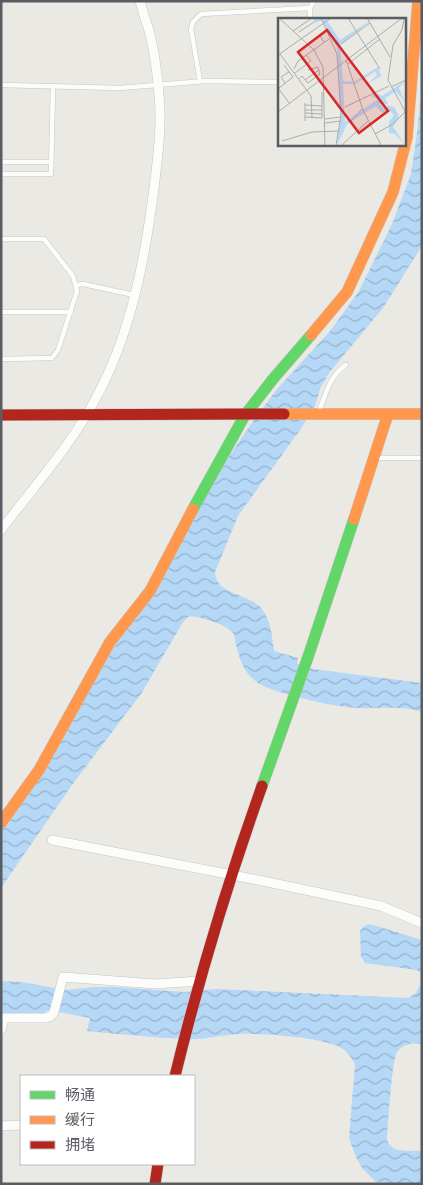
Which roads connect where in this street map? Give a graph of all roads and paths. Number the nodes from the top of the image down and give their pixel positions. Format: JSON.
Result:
{"nodes":[{"id":1,"x":140,"y":1,"type":"edge"},
{"id":2,"x":314,"y":1,"type":"edge"},
{"id":3,"x":418,"y":1,"type":"edge"},
{"id":4,"x":310,"y":8,"type":"junction"},
{"id":5,"x":310,"y":18,"type":"edge"},
{"id":6,"x":200,"y":81,"type":"junction"},
{"id":7,"x":278,"y":82,"type":"edge"},
{"id":8,"x":1,"y":85,"type":"edge"},
{"id":9,"x":158,"y":85,"type":"junction"},
{"id":10,"x":53,"y":86,"type":"junction"},
{"id":11,"x":406,"y":142,"type":"edge"},
{"id":12,"x":405,"y":145,"type":"edge"},
{"id":13,"x":1,"y":162,"type":"edge"},
{"id":14,"x":52,"y":162,"type":"junction"},
{"id":15,"x":1,"y":174,"type":"edge"},
{"id":16,"x":1,"y":240,"type":"edge"},
{"id":17,"x":77,"y":285,"type":"junction"},
{"id":18,"x":134,"y":295,"type":"junction"},
{"id":19,"x":1,"y":312,"type":"edge"},
{"id":20,"x":71,"y":312,"type":"junction"},
{"id":21,"x":1,"y":358,"type":"edge"},
{"id":22,"x":346,"y":365,"type":"dead end"},
{"id":23,"x":251,"y":414,"type":"junction"},
{"id":24,"x":315,"y":414,"type":"junction"},
{"id":25,"x":388,"y":414,"type":"junction"},
{"id":26,"x":422,"y":414,"type":"edge"},
{"id":27,"x":1,"y":415,"type":"edge"},
{"id":28,"x":86,"y":415,"type":"junction"},
{"id":29,"x":374,"y":458,"type":"junction"},
{"id":30,"x":422,"y":458,"type":"edge"},
{"id":31,"x":1,"y":530,"type":"edge"},
{"id":32,"x":1,"y":823,"type":"edge"},
{"id":33,"x":52,"y":840,"type":"dead end"},
{"id":34,"x":232,"y":874,"type":"junction"},
{"id":35,"x":422,"y":923,"type":"edge"},
{"id":36,"x":198,"y":986,"type":"junction"},
{"id":37,"x":1,"y":1030,"type":"edge"},
{"id":38,"x":175,"y":1075,"type":"edge"},
{"id":39,"x":20,"y":1125,"type":"edge"},
{"id":40,"x":1,"y":1126,"type":"edge"},
{"id":41,"x":158,"y":1165,"type":"edge"},
{"id":42,"x":155,"y":1184,"type":"edge"}],
"edges":[{"from":1,"to":9,"type":"street"},
{"from":2,"to":4,"type":"lane"},
{"from":3,"to":11,"type":"street"},
{"from":4,"to":5,"type":"lane"},
{"from":4,"to":6,"type":"lane"},
{"from":6,"to":7,"type":"lane"},
{"from":6,"to":9,"type":"lane"},
{"from":8,"to":10,"type":"lane"},
{"from":9,"to":10,"type":"lane"},
{"from":9,"to":18,"type":"street"},
{"from":10,"to":14,"type":"lane"},
{"from":12,"to":23,"type":"street"},
{"from":13,"to":14,"type":"lane"},
{"from":14,"to":15,"type":"lane"},
{"from":16,"to":17,"type":"lane"},
{"from":17,"to":18,"type":"lane"},
{"from":17,"to":20,"type":"lane"},
{"from":18,"to":28,"type":"street"},
{"from":19,"to":20,"type":"lane"},
{"from":20,"to":21,"type":"lane"},
{"from":22,"to":24,"type":"lane"},
{"from":23,"to":24,"type":"street"},
{"from":23,"to":28,"type":"street"},
{"from":23,"to":32,"type":"street"},
{"from":24,"to":25,"type":"street"},
{"from":25,"to":26,"type":"street"},
{"from":25,"to":29,"type":"street"},
{"from":27,"to":28,"type":"street"},
{"from":28,"to":31,"type":"street"},
{"from":29,"to":30,"type":"lane"},
{"from":29,"to":34,"type":"street"},
{"from":33,"to":34,"type":"street"},
{"from":34,"to":35,"type":"street"},
{"from":34,"to":36,"type":"street"},
{"from":36,"to":37,"type":"street"},
{"from":36,"to":38,"type":"street"},
{"from":39,"to":40,"type":"street"},
{"from":41,"to":42,"type":"street"}]}
